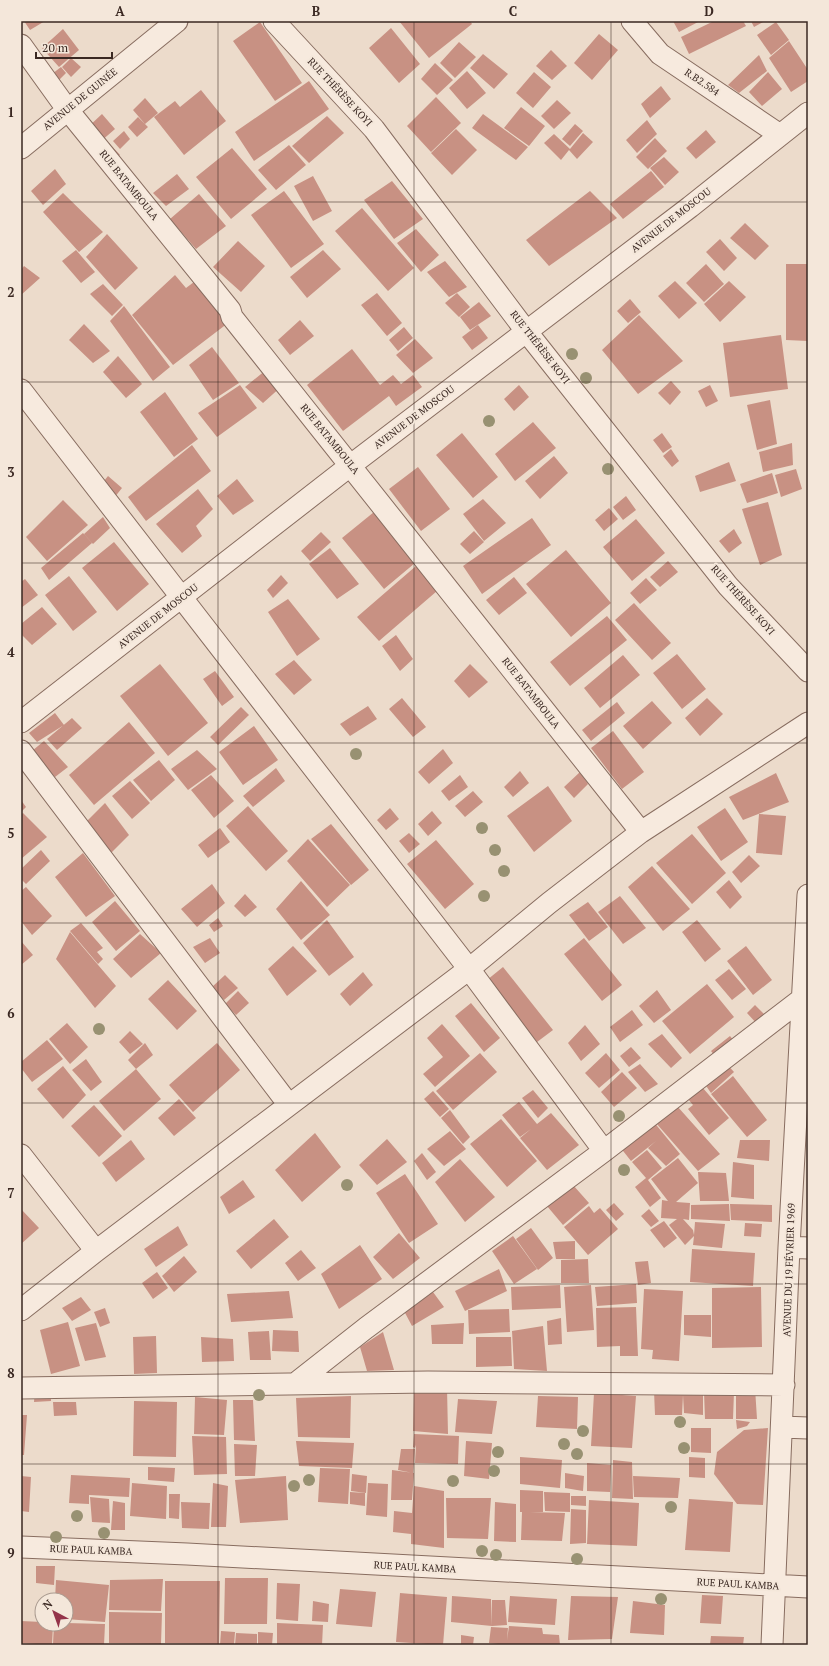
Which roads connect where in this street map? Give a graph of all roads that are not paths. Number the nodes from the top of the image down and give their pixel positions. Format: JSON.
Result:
{"nodes":[{"id":1,"x":176,"y":21,"type":"edge"},
{"id":2,"x":274,"y":21,"type":"edge"},
{"id":3,"x":632,"y":21,"type":"edge"},
{"id":4,"x":21,"y":45,"type":"edge"},
{"id":5,"x":68,"y":109,"type":"junction"},
{"id":6,"x":808,"y":114,"type":"edge"},
{"id":7,"x":780,"y":135,"type":"junction"},
{"id":8,"x":21,"y":148,"type":"edge"},
{"id":9,"x":526,"y":331,"type":"junction"},
{"id":10,"x":21,"y":390,"type":"edge"},
{"id":11,"x":351,"y":464,"type":"junction"},
{"id":12,"x":181,"y":598,"type":"junction"},
{"id":13,"x":808,"y":671,"type":"edge"},
{"id":14,"x":21,"y":722,"type":"edge"},
{"id":15,"x":808,"y":723,"type":"edge"},
{"id":16,"x":21,"y":751,"type":"edge"},
{"id":17,"x":641,"y":832,"type":"junction"},
{"id":18,"x":808,"y":895,"type":"edge"},
{"id":19,"x":469,"y":969,"type":"junction"},
{"id":20,"x":803,"y":998,"type":"junction"},
{"id":21,"x":803,"y":1080,"type":"edge"},
{"id":22,"x":288,"y":1104,"type":"junction"},
{"id":23,"x":604,"y":1151,"type":"junction"},
{"id":24,"x":21,"y":1155,"type":"edge"},
{"id":25,"x":799,"y":1247,"type":"edge"},
{"id":26,"x":96,"y":1251,"type":"junction"},
{"id":27,"x":21,"y":1310,"type":"edge"},
{"id":28,"x":296,"y":1384,"type":"junction"},
{"id":29,"x":784,"y":1385,"type":"junction"},
{"id":30,"x":21,"y":1388,"type":"edge"},
{"id":31,"x":782,"y":1427,"type":"junction"},
{"id":32,"x":808,"y":1428,"type":"edge"},
{"id":33,"x":21,"y":1547,"type":"edge"},
{"id":34,"x":774,"y":1586,"type":"junction"},
{"id":35,"x":808,"y":1587,"type":"edge"},
{"id":36,"x":772,"y":1645,"type":"edge"}],
"edges":[{"from":1,"to":5,"type":"street","name":"AVENUE DE GUINÉE"},
{"from":2,"to":9,"type":"street","name":"RUE THÉRÈSE KOYI"},
{"from":3,"to":7,"type":"street","name":"R.B2.584"},
{"from":4,"to":5,"type":"street","name":"RUE BATAMBOULA"},
{"from":5,"to":8,"type":"street","name":"AVENUE DE GUINÉE"},
{"from":5,"to":11,"type":"street","name":"RUE BATAMBOULA"},
{"from":6,"to":7,"type":"street","name":"AVENUE DE MOSCOU"},
{"from":7,"to":9,"type":"street","name":"AVENUE DE MOSCOU"},
{"from":9,"to":11,"type":"street","name":"AVENUE DE MOSCOU"},
{"from":9,"to":13,"type":"street","name":"RUE THÉRÈSE KOYI"},
{"from":10,"to":12,"type":"street"},
{"from":11,"to":12,"type":"street","name":"AVENUE DE MOSCOU"},
{"from":11,"to":17,"type":"street","name":"RUE BATAMBOULA"},
{"from":12,"to":14,"type":"street","name":"AVENUE DE MOSCOU"},
{"from":12,"to":19,"type":"street"},
{"from":15,"to":17,"type":"street"},
{"from":16,"to":22,"type":"street"},
{"from":17,"to":19,"type":"street"},
{"from":18,"to":20,"type":"street","name":"AVENUE DU 19 FÉVRIER 1969"},
{"from":19,"to":22,"type":"street"},
{"from":19,"to":23,"type":"street"},
{"from":20,"to":21,"type":"street","name":"AVENUE DU 19 FÉVRIER 1969"},
{"from":20,"to":23,"type":"street"},
{"from":21,"to":25,"type":"street","name":"AVENUE DU 19 FÉVRIER 1969"},
{"from":22,"to":26,"type":"street"},
{"from":23,"to":28,"type":"street"},
{"from":24,"to":26,"type":"street"},
{"from":25,"to":29,"type":"street","name":"AVENUE DU 19 FÉVRIER 1969"},
{"from":26,"to":27,"type":"street"},
{"from":28,"to":29,"type":"street"},
{"from":28,"to":30,"type":"street"},
{"from":29,"to":31,"type":"street","name":"AVENUE DU 19 FÉVRIER 1969"},
{"from":31,"to":32,"type":"street"},
{"from":31,"to":34,"type":"street","name":"AVENUE DU 19 FÉVRIER 1969"},
{"from":33,"to":34,"type":"street","name":"RUE PAUL KAMBA"},
{"from":34,"to":35,"type":"street","name":"RUE PAUL KAMBA"},
{"from":34,"to":36,"type":"street","name":"AVENUE DU 19 FÉVRIER 1969"}]}
